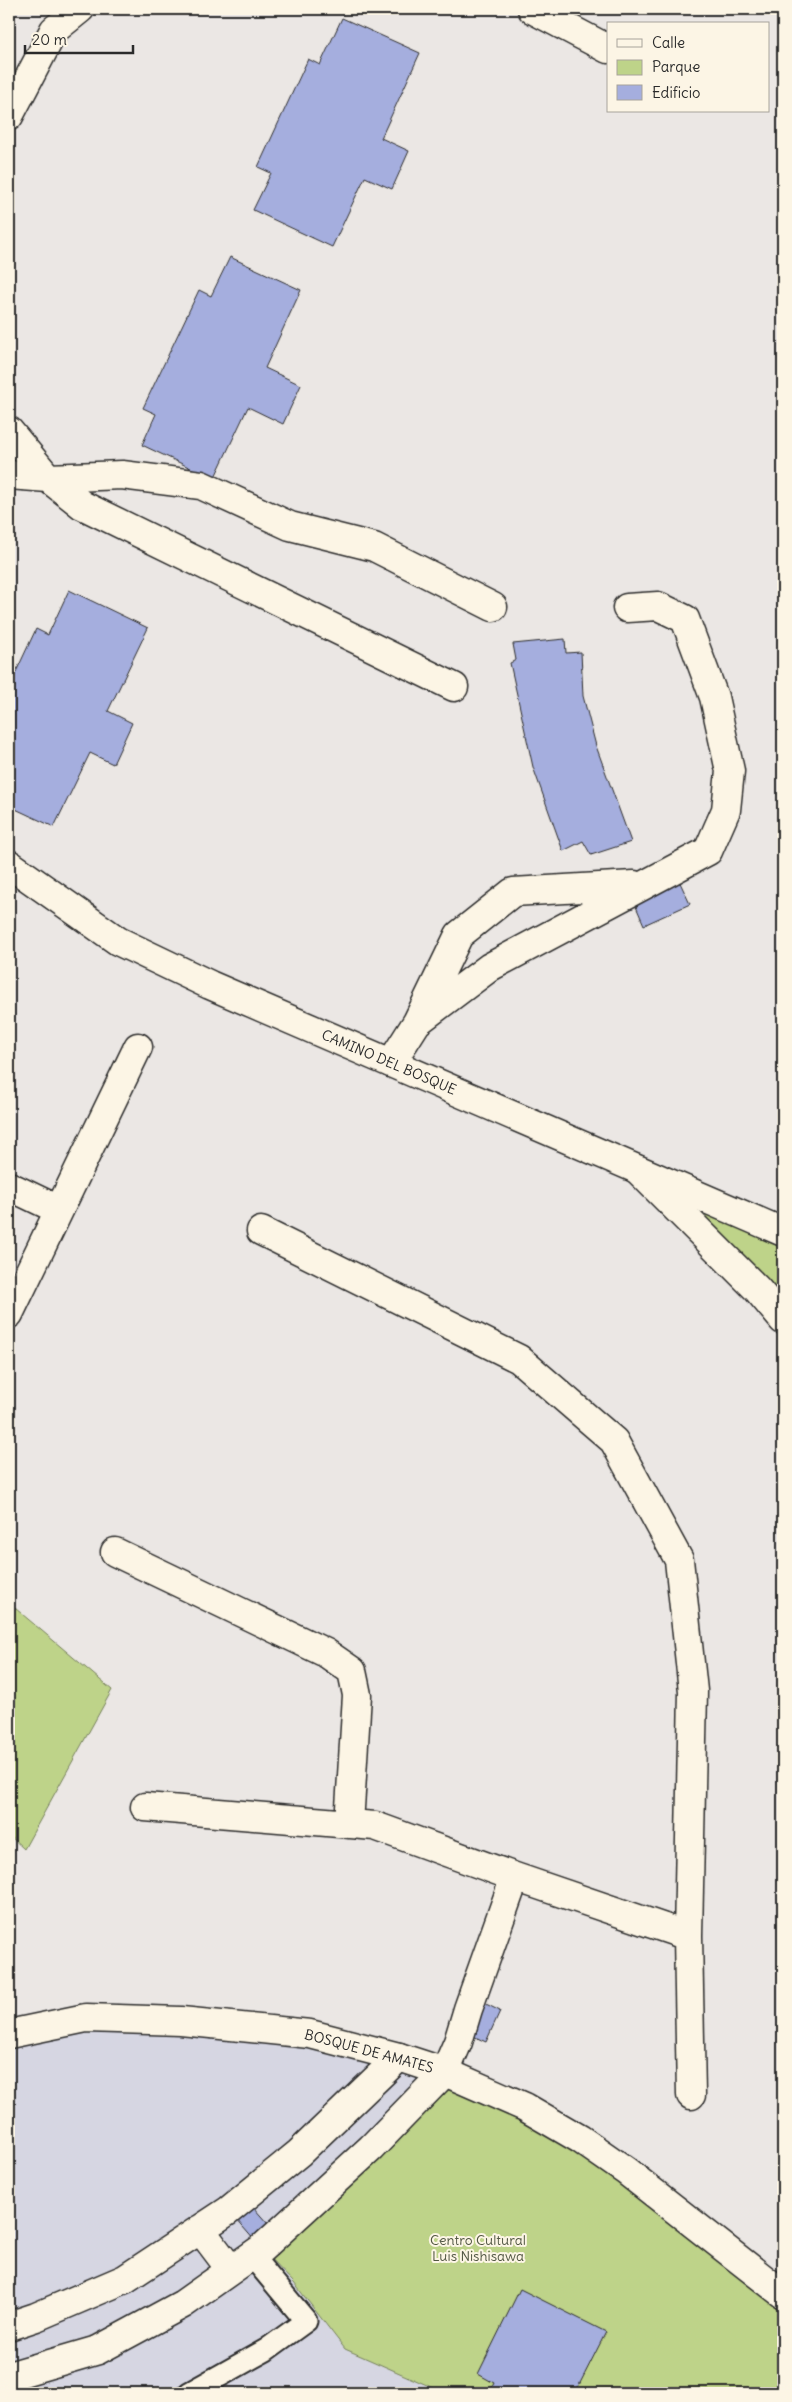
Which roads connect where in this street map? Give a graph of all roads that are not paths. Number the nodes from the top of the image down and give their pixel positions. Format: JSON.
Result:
{"nodes":[{"id":1,"x":80,"y":9,"type":"edge"},
{"id":2,"x":532,"y":9,"type":"edge"},
{"id":3,"x":607,"y":48,"type":"edge"},
{"id":4,"x":9,"y":116,"type":"edge"},
{"id":5,"x":9,"y":431,"type":"edge"},
{"id":6,"x":9,"y":475,"type":"edge"},
{"id":7,"x":48,"y":478,"type":"junction"},
{"id":8,"x":493,"y":606,"type":"dead end"},
{"id":9,"x":627,"y":608,"type":"dead end"},
{"id":10,"x":454,"y":687,"type":"dead end"},
{"id":11,"x":9,"y":864,"type":"edge"},
{"id":12,"x":644,"y":885,"type":"junction"},
{"id":13,"x":417,"y":1022,"type":"junction"},
{"id":14,"x":138,"y":1048,"type":"dead end"},
{"id":15,"x":391,"y":1063,"type":"junction"},
{"id":16,"x":638,"y":1170,"type":"junction"},
{"id":17,"x":9,"y":1186,"type":"edge"},
{"id":18,"x":59,"y":1210,"type":"junction"},
{"id":19,"x":261,"y":1231,"type":"dead end"},
{"id":20,"x":783,"y":1232,"type":"edge"},
{"id":21,"x":9,"y":1314,"type":"edge"},
{"id":22,"x":783,"y":1320,"type":"edge"},
{"id":23,"x":115,"y":1552,"type":"dead end"},
{"id":24,"x":145,"y":1807,"type":"dead end"},
{"id":25,"x":349,"y":1824,"type":"junction"},
{"id":26,"x":515,"y":1877,"type":"junction"},
{"id":27,"x":688,"y":1936,"type":"junction"},
{"id":28,"x":9,"y":2034,"type":"edge"},
{"id":29,"x":399,"y":2056,"type":"junction"},
{"id":30,"x":445,"y":2072,"type":"junction"},
{"id":31,"x":691,"y":2095,"type":"dead end"},
{"id":32,"x":200,"y":2229,"type":"junction"},
{"id":33,"x":241,"y":2263,"type":"junction"},
{"id":34,"x":783,"y":2294,"type":"edge"},
{"id":35,"x":9,"y":2326,"type":"edge"},
{"id":36,"x":9,"y":2376,"type":"edge"},
{"id":37,"x":190,"y":2393,"type":"edge"}],
"edges":[{"from":1,"to":4,"type":"street"},
{"from":2,"to":3,"type":"street"},
{"from":5,"to":7,"type":"street"},
{"from":6,"to":7,"type":"street"},
{"from":7,"to":8,"type":"street"},
{"from":7,"to":10,"type":"street"},
{"from":9,"to":12,"type":"street"},
{"from":11,"to":15,"type":"street","name":"CAMINO DEL BOSQUE"},
{"from":12,"to":13,"type":"street"},
{"from":12,"to":13,"type":"street"},
{"from":13,"to":15,"type":"street"},
{"from":14,"to":18,"type":"street"},
{"from":15,"to":16,"type":"street","name":"CAMINO DEL BOSQUE"},
{"from":16,"to":20,"type":"street","name":"CAMINO DEL BOSQUE"},
{"from":16,"to":22,"type":"street"},
{"from":17,"to":18,"type":"street"},
{"from":18,"to":21,"type":"street"},
{"from":19,"to":27,"type":"street"},
{"from":23,"to":25,"type":"street"},
{"from":24,"to":25,"type":"street"},
{"from":25,"to":26,"type":"street"},
{"from":26,"to":27,"type":"street"},
{"from":26,"to":30,"type":"street"},
{"from":27,"to":31,"type":"street"},
{"from":28,"to":29,"type":"street","name":"BOSQUE DE AMATES"},
{"from":29,"to":30,"type":"street","name":"BOSQUE DE AMATES"},
{"from":29,"to":32,"type":"street"},
{"from":30,"to":33,"type":"street"},
{"from":30,"to":34,"type":"street","name":"BOSQUE DE AMATES"},
{"from":32,"to":33,"type":"street"},
{"from":32,"to":35,"type":"street"},
{"from":33,"to":36,"type":"street"},
{"from":33,"to":37,"type":"lane"}]}
